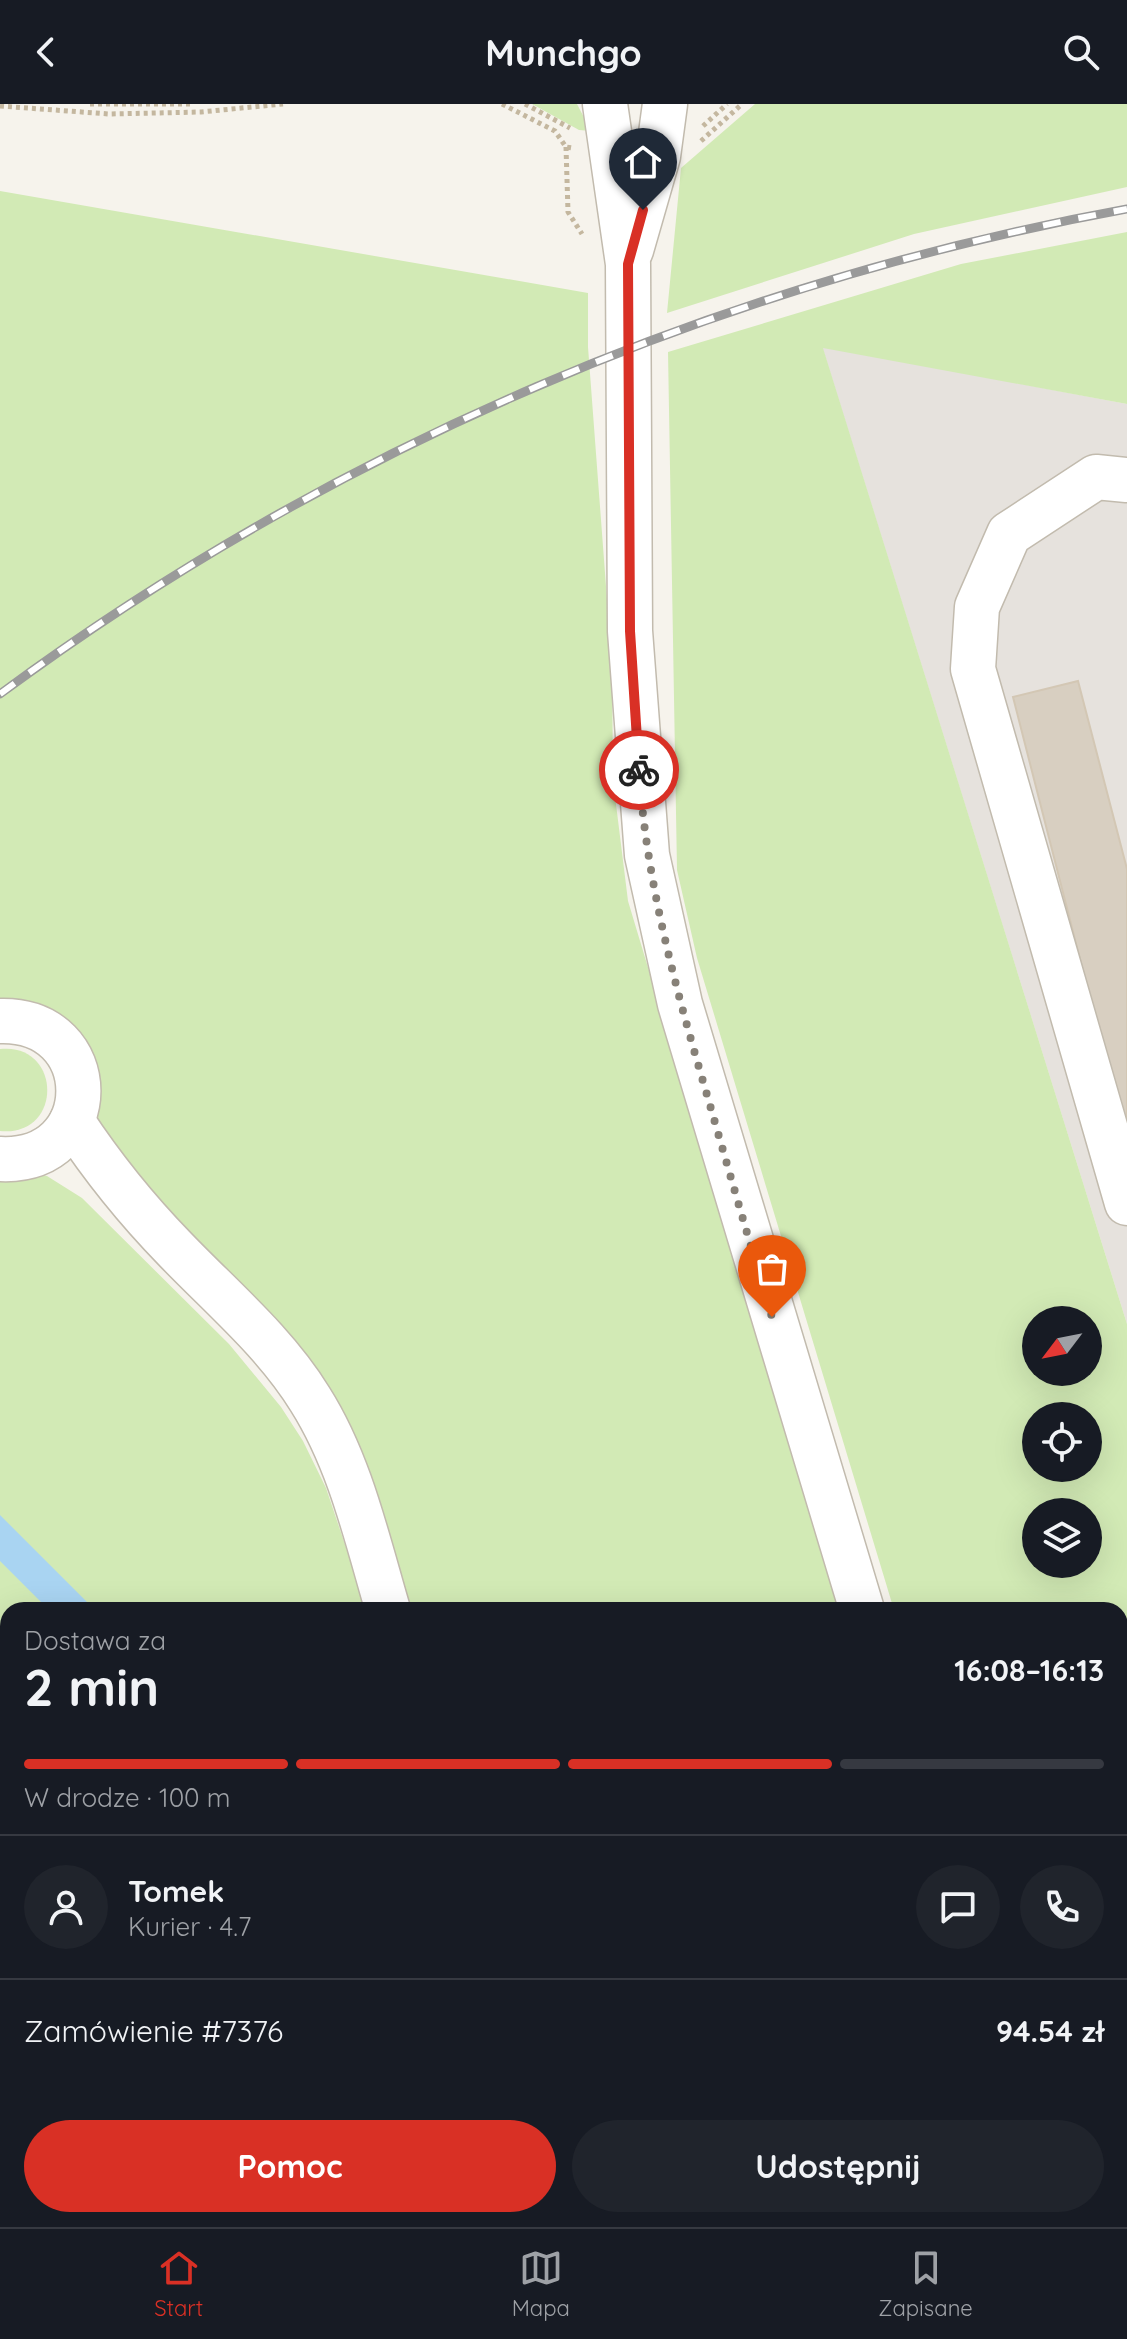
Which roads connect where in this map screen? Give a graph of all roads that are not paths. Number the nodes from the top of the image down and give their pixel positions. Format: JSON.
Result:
{"nodes":[{"id":1,"x":605,"y":104,"type":"edge"},
{"id":2,"x":665,"y":104,"type":"edge"},
{"id":3,"x":628,"y":264,"type":"junction"},
{"id":4,"x":1127,"y":480,"type":"edge"},
{"id":5,"x":0,"y":1021,"type":"edge"},
{"id":6,"x":72,"y":1121,"type":"junction"},
{"id":7,"x":19,"y":1157,"type":"edge"},
{"id":8,"x":1127,"y":1203,"type":"edge"},
{"id":9,"x":145,"y":1218,"type":"junction"},
{"id":10,"x":385,"y":1602,"type":"edge"},
{"id":11,"x":860,"y":1602,"type":"edge"}],
"edges":[{"from":1,"to":3,"type":"street"},
{"from":2,"to":3,"type":"street"},
{"from":3,"to":11,"type":"street"},
{"from":4,"to":8,"type":"street"},
{"from":5,"to":6,"type":"street"},
{"from":6,"to":7,"type":"street"},
{"from":6,"to":9,"type":"street"},
{"from":7,"to":9,"type":"street"},
{"from":9,"to":10,"type":"street"}]}
